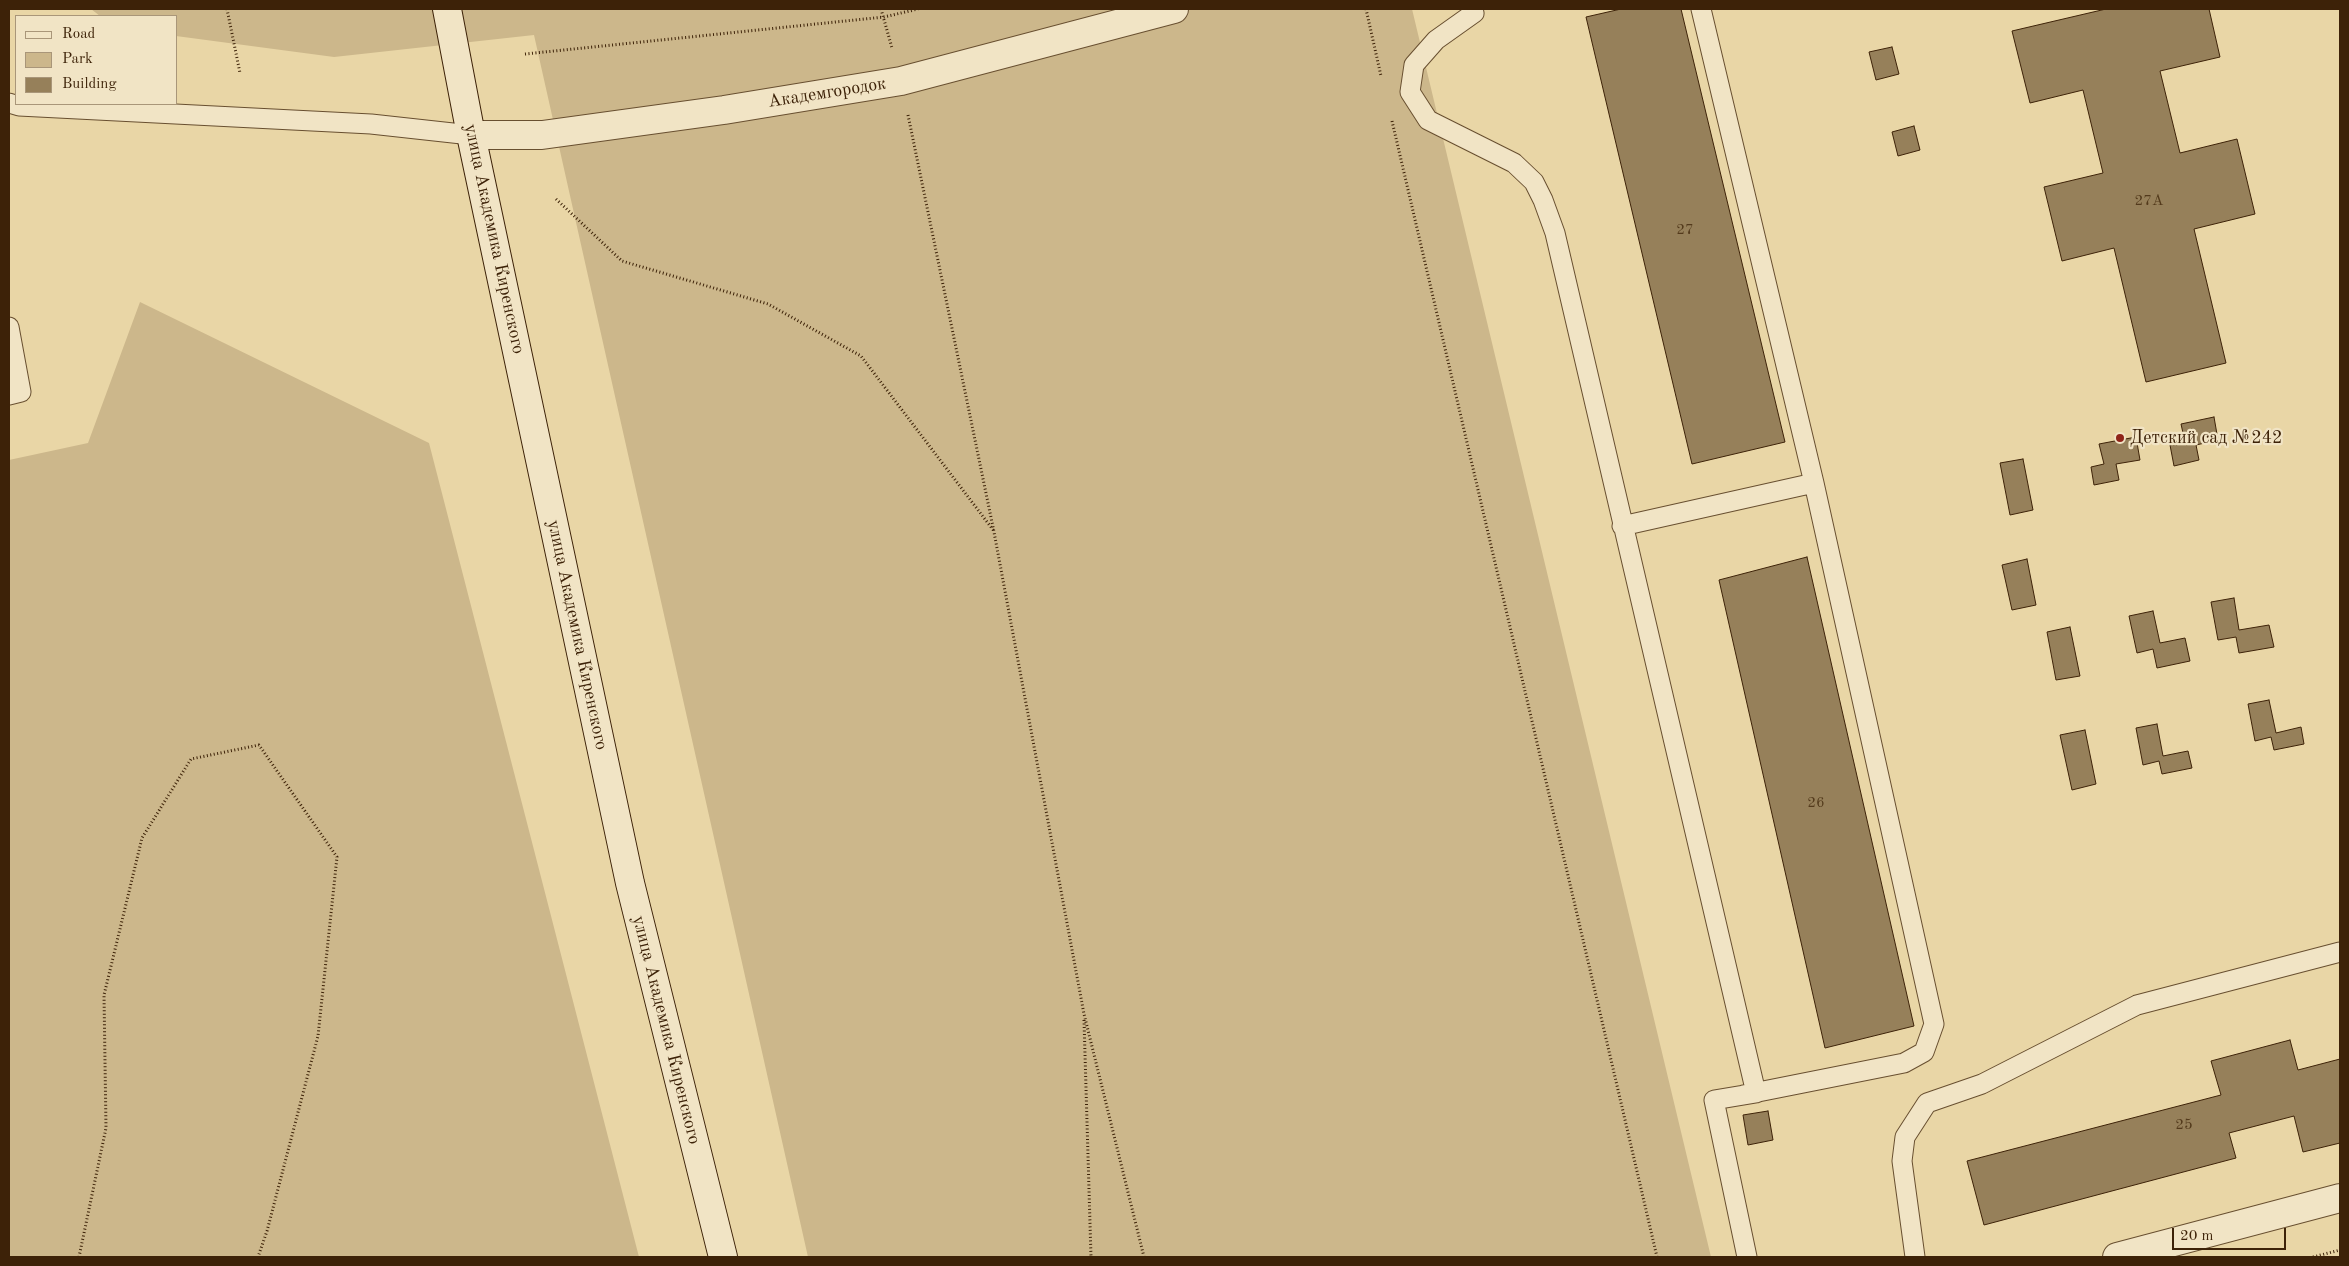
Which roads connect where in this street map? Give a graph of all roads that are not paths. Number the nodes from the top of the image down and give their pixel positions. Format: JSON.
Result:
{"nodes":[{"id":1,"x":448,"y":9,"type":"edge"},
{"id":2,"x":1174,"y":9,"type":"edge"},
{"id":3,"x":1701,"y":9,"type":"edge"},
{"id":4,"x":1479,"y":10,"type":"edge"},
{"id":5,"x":16,"y":105,"type":"edge"},
{"id":6,"x":472,"y":135,"type":"junction"},
{"id":7,"x":9,"y":327,"type":"edge"},
{"id":8,"x":9,"y":395,"type":"edge"},
{"id":9,"x":1814,"y":483,"type":"junction"},
{"id":10,"x":1622,"y":526,"type":"junction"},
{"id":11,"x":2340,"y":952,"type":"edge"},
{"id":12,"x":1756,"y":1093,"type":"junction"},
{"id":13,"x":2340,"y":1198,"type":"edge"},
{"id":14,"x":723,"y":1257,"type":"edge"},
{"id":15,"x":1747,"y":1257,"type":"edge"},
{"id":16,"x":1915,"y":1257,"type":"edge"},
{"id":17,"x":2117,"y":1257,"type":"edge"}],
"edges":[{"from":1,"to":6,"type":"main road","name":"улица Академика Киренского"},
{"from":2,"to":6,"type":"main road","name":"Академгородок"},
{"from":3,"to":9,"type":"lane"},
{"from":4,"to":10,"type":"lane"},
{"from":5,"to":6,"type":"lane"},
{"from":6,"to":14,"type":"main road","name":"улица Академика Киренского"},
{"from":7,"to":8,"type":"lane"},
{"from":9,"to":10,"type":"lane"},
{"from":9,"to":12,"type":"lane"},
{"from":10,"to":12,"type":"lane"},
{"from":11,"to":16,"type":"lane"},
{"from":12,"to":15,"type":"lane"},
{"from":13,"to":17,"type":"main road"}]}
